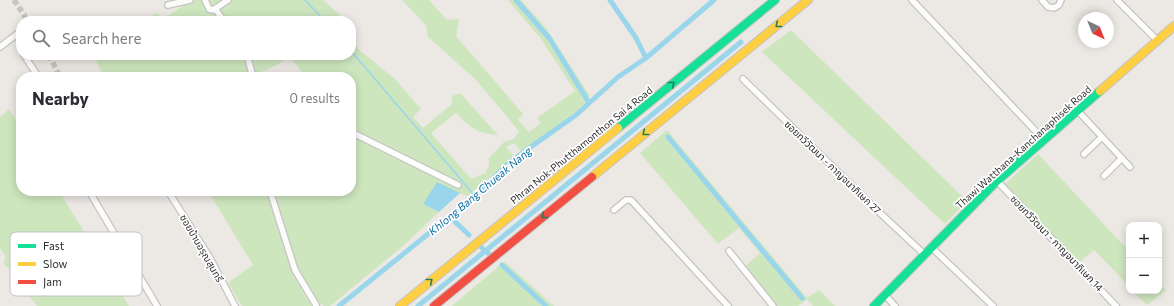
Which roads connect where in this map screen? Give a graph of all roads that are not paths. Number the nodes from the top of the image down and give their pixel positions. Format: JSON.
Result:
{"nodes":[{"id":1,"x":190,"y":0,"type":"edge"},
{"id":2,"x":205,"y":0,"type":"edge"},
{"id":3,"x":228,"y":0,"type":"edge"},
{"id":4,"x":775,"y":0,"type":"edge"},
{"id":5,"x":808,"y":0,"type":"edge"},
{"id":6,"x":912,"y":0,"type":"edge"},
{"id":7,"x":1042,"y":0,"type":"edge"},
{"id":8,"x":1062,"y":0,"type":"edge"},
{"id":9,"x":1117,"y":0,"type":"edge"},
{"id":10,"x":168,"y":5,"type":"dead end"},
{"id":11,"x":216,"y":10,"type":"junction"},
{"id":12,"x":220,"y":16,"type":"edge"},
{"id":13,"x":1174,"y":26,"type":"edge"},
{"id":14,"x":16,"y":35,"type":"edge"},
{"id":15,"x":1158,"y":40,"type":"junction"},
{"id":16,"x":0,"y":47,"type":"edge"},
{"id":17,"x":27,"y":60,"type":"edge"},
{"id":18,"x":248,"y":60,"type":"edge"},
{"id":19,"x":35,"y":72,"type":"edge"},
{"id":20,"x":252,"y":72,"type":"edge"},
{"id":21,"x":743,"y":79,"type":"dead end"},
{"id":22,"x":1078,"y":111,"type":"junction"},
{"id":23,"x":356,"y":134,"type":"edge"},
{"id":24,"x":1102,"y":137,"type":"junction"},
{"id":25,"x":1044,"y":140,"type":"junction"},
{"id":26,"x":1084,"y":154,"type":"dead end"},
{"id":27,"x":1122,"y":158,"type":"junction"},
{"id":28,"x":1130,"y":167,"type":"dead end"},
{"id":29,"x":1104,"y":176,"type":"dead end"},
{"id":30,"x":998,"y":181,"type":"junction"},
{"id":31,"x":458,"y":185,"type":"dead end"},
{"id":32,"x":92,"y":196,"type":"edge"},
{"id":33,"x":171,"y":196,"type":"edge"},
{"id":34,"x":272,"y":196,"type":"edge"},
{"id":35,"x":614,"y":210,"type":"dead end"},
{"id":36,"x":113,"y":232,"type":"edge"},
{"id":37,"x":931,"y":247,"type":"junction"},
{"id":38,"x":729,"y":251,"type":"dead end"},
{"id":39,"x":924,"y":254,"type":"junction"},
{"id":40,"x":142,"y":281,"type":"edge"},
{"id":41,"x":885,"y":295,"type":"junction"},
{"id":42,"x":157,"y":306,"type":"edge"},
{"id":43,"x":235,"y":306,"type":"edge"},
{"id":44,"x":317,"y":306,"type":"edge"},
{"id":45,"x":400,"y":306,"type":"edge"},
{"id":46,"x":434,"y":306,"type":"edge"},
{"id":47,"x":728,"y":306,"type":"edge"},
{"id":48,"x":773,"y":306,"type":"edge"},
{"id":49,"x":874,"y":306,"type":"edge"},
{"id":50,"x":895,"y":306,"type":"edge"},
{"id":51,"x":993,"y":306,"type":"edge"},
{"id":52,"x":1116,"y":306,"type":"edge"}],
"edges":[{"from":1,"to":10,"type":"street"},
{"from":2,"to":11,"type":"street"},
{"from":3,"to":11,"type":"street"},
{"from":45,"to":4,"type":"main road","name":"Phran Nok-Phutthamonthon Sai 4 Road","one_way":true},
{"from":5,"to":46,"type":"main road","one_way":true},
{"from":6,"to":25,"type":"street"},
{"from":7,"to":8,"type":"street"},
{"from":9,"to":15,"type":"street"},
{"from":11,"to":12,"type":"street"},
{"from":13,"to":15,"type":"main road","name":"Thawi Watthana-Kanchanaphisek Road"},
{"from":14,"to":16,"type":"street"},
{"from":15,"to":22,"type":"main road","name":"Thawi Watthana-Kanchanaphisek Road"},
{"from":17,"to":19,"type":"street"},
{"from":18,"to":20,"type":"street"},
{"from":21,"to":39,"type":"street","name":"ซอยทวีวัฒนา - กาญจนาภิเษก 27"},
{"from":22,"to":24,"type":"street"},
{"from":22,"to":25,"type":"main road","name":"Thawi Watthana-Kanchanaphisek Road"},
{"from":23,"to":31,"type":"street"},
{"from":24,"to":26,"type":"street"},
{"from":24,"to":27,"type":"street"},
{"from":25,"to":30,"type":"main road","name":"Thawi Watthana-Kanchanaphisek Road"},
{"from":27,"to":28,"type":"street"},
{"from":27,"to":29,"type":"street"},
{"from":30,"to":37,"type":"main road","name":"Thawi Watthana-Kanchanaphisek Road"},
{"from":30,"to":52,"type":"street","name":"ซอยทวีวัฒนา - กาญจนาภิเษก 14"},
{"from":32,"to":36,"type":"street"},
{"from":33,"to":43,"type":"street","name":"ซอยบ้านอรุณสุนทรี"},
{"from":34,"to":44,"type":"street"},
{"from":35,"to":47,"type":"street"},
{"from":37,"to":39,"type":"main road","name":"Thawi Watthana-Kanchanaphisek Road"},
{"from":37,"to":51,"type":"street"},
{"from":38,"to":48,"type":"street"},
{"from":39,"to":41,"type":"main road","name":"Thawi Watthana-Kanchanaphisek Road"},
{"from":40,"to":42,"type":"street"},
{"from":41,"to":49,"type":"main road","name":"Thawi Watthana-Kanchanaphisek Road"},
{"from":41,"to":50,"type":"street"}]}
